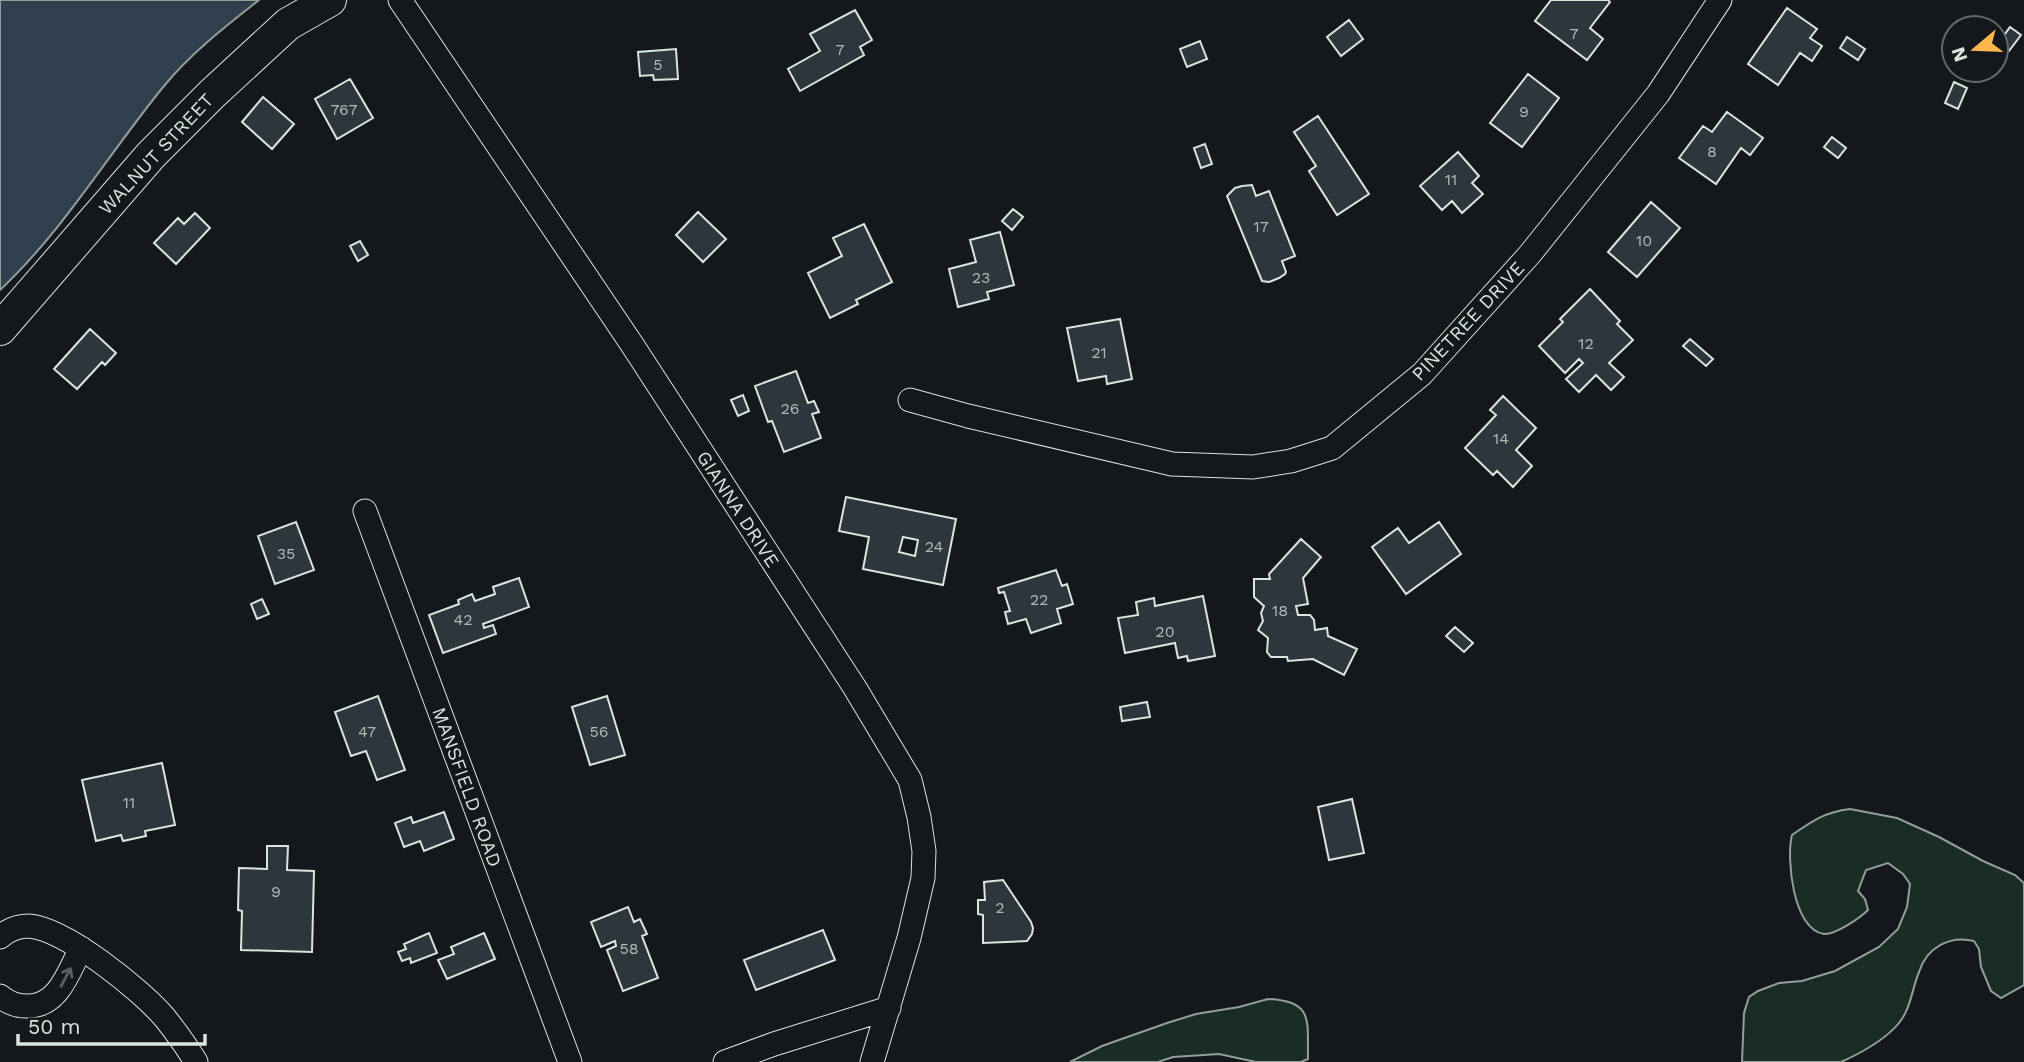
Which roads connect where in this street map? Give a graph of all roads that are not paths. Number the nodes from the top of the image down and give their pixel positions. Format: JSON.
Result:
{"nodes":[{"id":1,"x":330,"y":0,"type":"edge"},
{"id":2,"x":400,"y":0,"type":"edge"},
{"id":3,"x":1720,"y":0,"type":"edge"},
{"id":4,"x":0,"y":329,"type":"edge"},
{"id":5,"x":910,"y":400,"type":"dead end"},
{"id":6,"x":365,"y":511,"type":"dead end"},
{"id":7,"x":0,"y":937,"type":"edge"},
{"id":8,"x":81,"y":948,"type":"junction"},
{"id":9,"x":0,"y":996,"type":"edge"},
{"id":10,"x":889,"y":1008,"type":"junction"},
{"id":11,"x":196,"y":1062,"type":"edge"},
{"id":12,"x":570,"y":1062,"type":"edge"},
{"id":13,"x":725,"y":1062,"type":"edge"},
{"id":14,"x":872,"y":1062,"type":"edge"}],
"edges":[{"from":1,"to":4,"type":"main road","name":"WALNUT STREET"},
{"from":2,"to":10,"type":"street","name":"GIANNA DRIVE"},
{"from":3,"to":5,"type":"street","name":"PINETREE DRIVE"},
{"from":6,"to":12,"type":"street","name":"MANSFIELD ROAD"},
{"from":7,"to":8,"type":"street"},
{"from":9,"to":8,"type":"street","one_way":true},
{"from":8,"to":11,"type":"street"},
{"from":10,"to":13,"type":"street"},
{"from":10,"to":14,"type":"street","name":"GIANNA DRIVE"}]}
